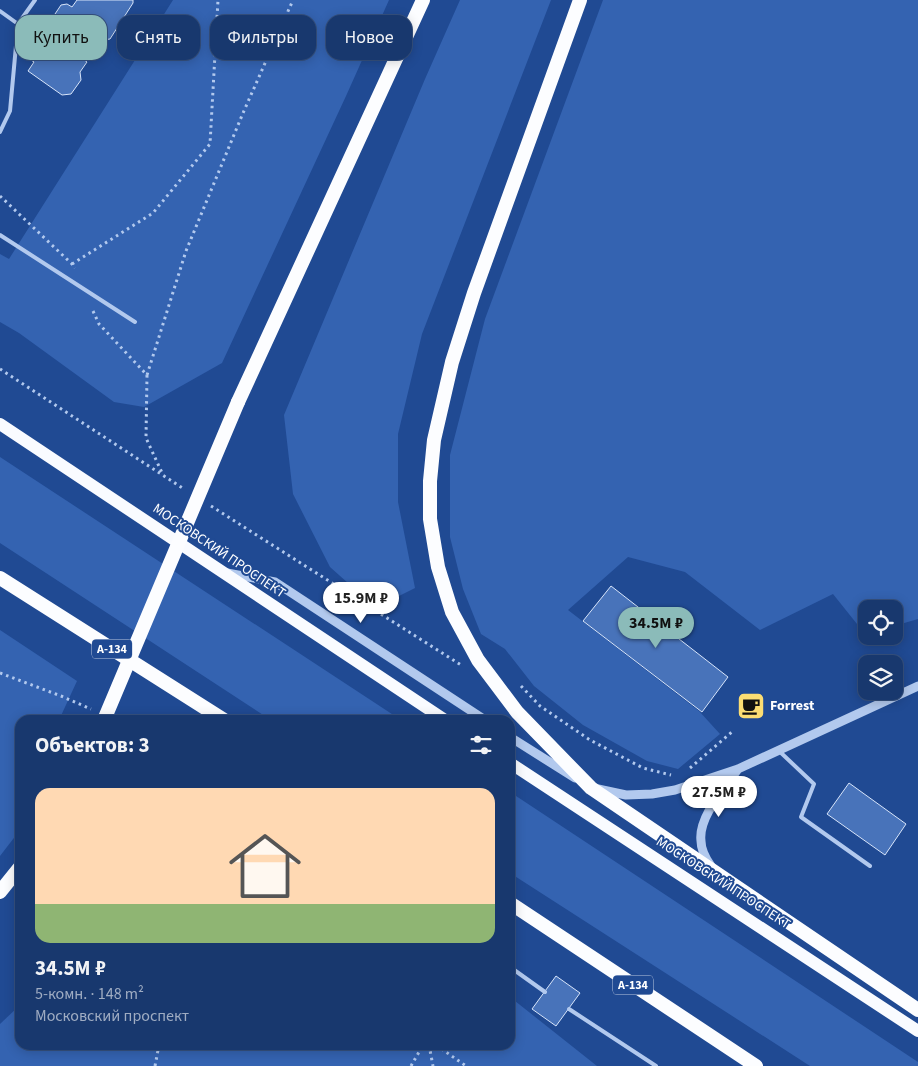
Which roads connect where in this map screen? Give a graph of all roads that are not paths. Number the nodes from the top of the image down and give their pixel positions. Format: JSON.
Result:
{"nodes":[{"id":1,"x":35,"y":0,"type":"edge"},
{"id":2,"x":422,"y":0,"type":"edge"},
{"id":3,"x":580,"y":0,"type":"edge"},
{"id":4,"x":0,"y":10,"type":"edge"},
{"id":5,"x":24,"y":15,"type":"edge"},
{"id":6,"x":15,"y":22,"type":"edge"},
{"id":7,"x":15,"y":57,"type":"edge"},
{"id":8,"x":0,"y":132,"type":"edge"},
{"id":9,"x":0,"y":235,"type":"edge"},
{"id":10,"x":135,"y":322,"type":"dead end"},
{"id":11,"x":0,"y":424,"type":"edge"},
{"id":12,"x":220,"y":572,"type":"junction"},
{"id":13,"x":0,"y":578,"type":"edge"},
{"id":14,"x":918,"y":686,"type":"edge"},
{"id":15,"x":100,"y":715,"type":"edge"},
{"id":16,"x":216,"y":715,"type":"edge"},
{"id":17,"x":437,"y":715,"type":"edge"},
{"id":18,"x":477,"y":715,"type":"edge"},
{"id":19,"x":515,"y":740,"type":"edge"},
{"id":20,"x":778,"y":750,"type":"junction"},
{"id":21,"x":515,"y":766,"type":"edge"},
{"id":22,"x":738,"y":769,"type":"junction"},
{"id":23,"x":591,"y":788,"type":"junction"},
{"id":24,"x":870,"y":866,"type":"dead end"},
{"id":25,"x":713,"y":871,"type":"junction"},
{"id":26,"x":15,"y":873,"type":"edge"},
{"id":27,"x":0,"y":892,"type":"edge"},
{"id":28,"x":515,"y":906,"type":"edge"},
{"id":29,"x":515,"y":971,"type":"edge"},
{"id":30,"x":545,"y":992,"type":"dead end"},
{"id":31,"x":568,"y":1009,"type":"dead end"},
{"id":32,"x":918,"y":1010,"type":"edge"},
{"id":33,"x":918,"y":1031,"type":"edge"},
{"id":34,"x":656,"y":1066,"type":"edge"},
{"id":35,"x":756,"y":1066,"type":"edge"}],
"edges":[{"from":1,"to":5,"type":"lane"},
{"from":2,"to":15,"type":"highway","bridge":true},
{"from":3,"to":23,"type":"highway"},
{"from":4,"to":6,"type":"lane"},
{"from":7,"to":8,"type":"lane"},
{"from":9,"to":10,"type":"lane"},
{"from":11,"to":12,"type":"main road","name":"МОСКОВСКИЙ ПРОСПЕКТ"},
{"from":12,"to":17,"type":"main road","name":"МОСКОВСКИЙ ПРОСПЕКТ"},
{"from":12,"to":18,"type":"street"},
{"from":13,"to":16,"type":"highway","number":"А-134"},
{"from":14,"to":20,"type":"street"},
{"from":19,"to":23,"type":"street"},
{"from":20,"to":22,"type":"street"},
{"from":20,"to":24,"type":"lane"},
{"from":21,"to":33,"type":"main road","name":"МОСКОВСКИЙ ПРОСПЕКТ"},
{"from":22,"to":23,"type":"street"},
{"from":22,"to":25,"type":"street"},
{"from":23,"to":25,"type":"highway"},
{"from":25,"to":32,"type":"highway"},
{"from":26,"to":27,"type":"highway"},
{"from":28,"to":35,"type":"highway","number":"А-134"},
{"from":29,"to":30,"type":"lane"},
{"from":31,"to":34,"type":"lane"}]}
